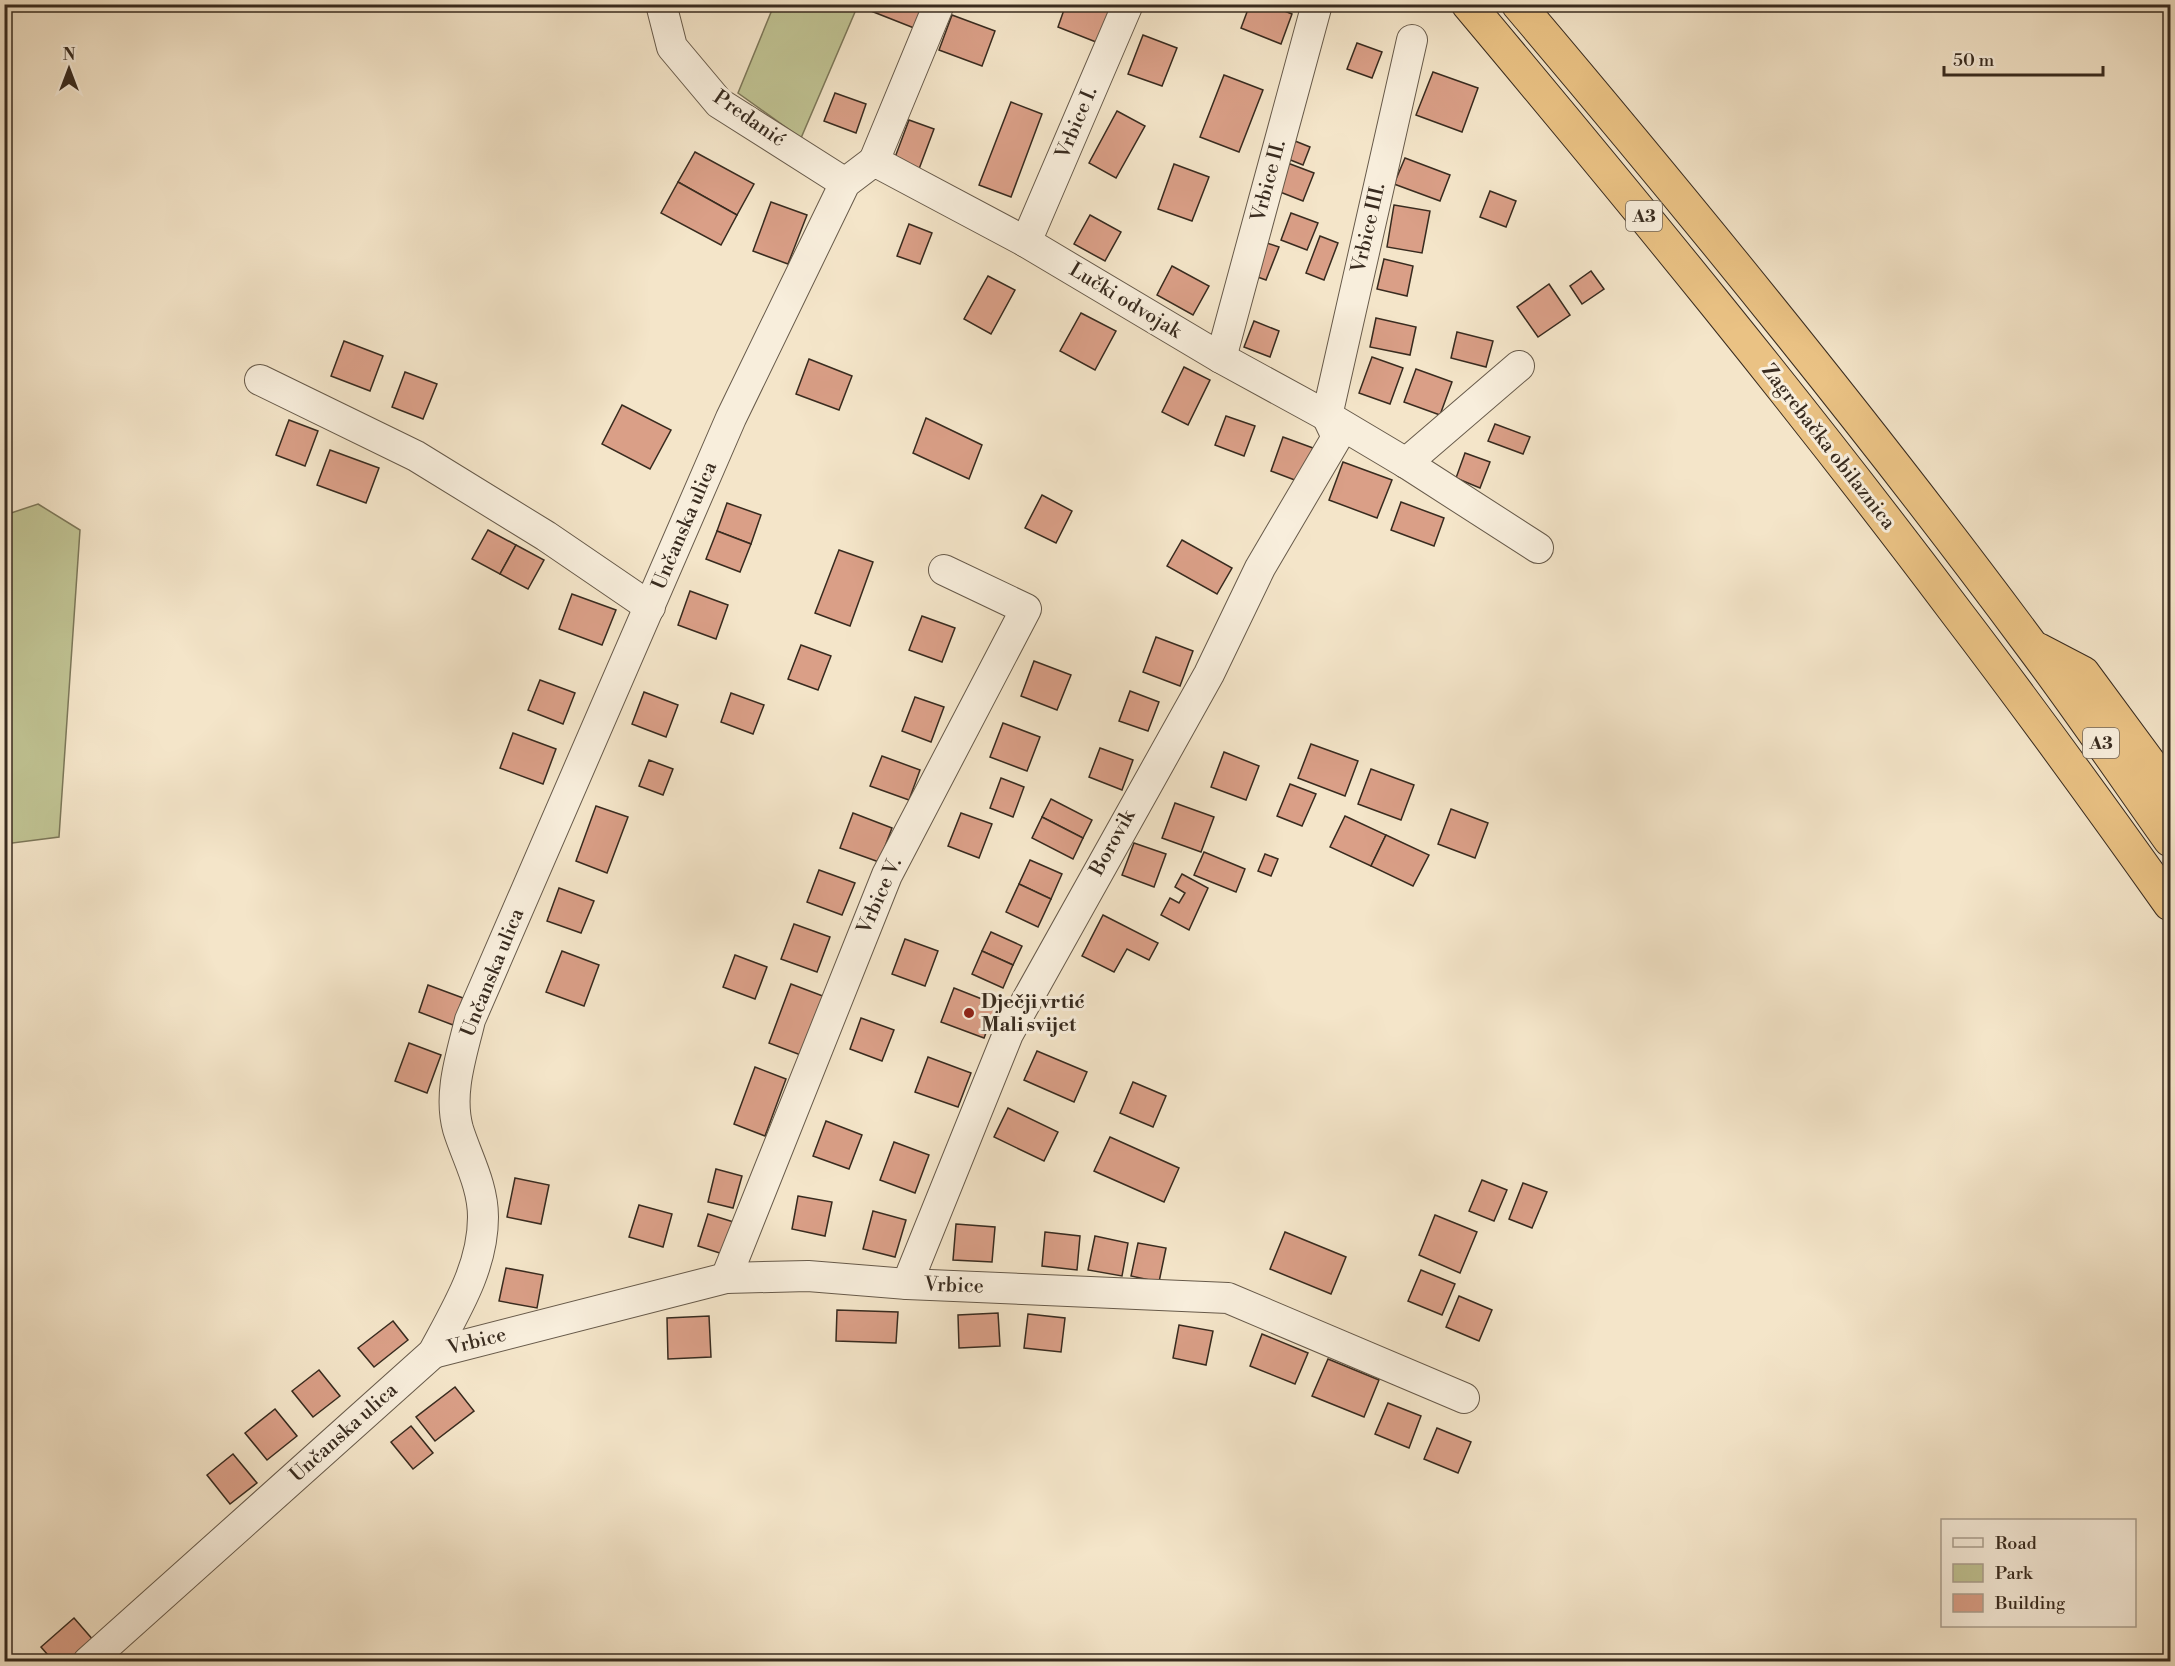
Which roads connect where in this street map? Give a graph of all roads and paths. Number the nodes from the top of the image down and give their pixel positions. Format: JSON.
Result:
{"nodes":[{"id":1,"x":661,"y":4,"type":"edge"},
{"id":2,"x":939,"y":4,"type":"edge"},
{"id":3,"x":1128,"y":4,"type":"edge"},
{"id":4,"x":1317,"y":4,"type":"edge"},
{"id":5,"x":1468,"y":4,"type":"edge"},
{"id":6,"x":1518,"y":4,"type":"edge"},
{"id":7,"x":1412,"y":40,"type":"dead end"},
{"id":8,"x":874,"y":161,"type":"junction"},
{"id":9,"x":845,"y":183,"type":"junction"},
{"id":10,"x":1026,"y":242,"type":"junction"},
{"id":11,"x":1221,"y":358,"type":"junction"},
{"id":12,"x":1519,"y":366,"type":"dead end"},
{"id":13,"x":260,"y":380,"type":"dead end"},
{"id":14,"x":1327,"y":416,"type":"junction"},
{"id":15,"x":1406,"y":463,"type":"junction"},
{"id":16,"x":1538,"y":548,"type":"dead end"},
{"id":17,"x":944,"y":570,"type":"dead end"},
{"id":18,"x":650,"y":607,"type":"junction"},
{"id":19,"x":2032,"y":646,"type":"junction"},
{"id":20,"x":2170,"y":790,"type":"edge"},
{"id":21,"x":2170,"y":840,"type":"edge"},
{"id":22,"x":2170,"y":904,"type":"edge"},
{"id":23,"x":726,"y":1278,"type":"junction"},
{"id":24,"x":907,"y":1284,"type":"junction"},
{"id":25,"x":433,"y":1353,"type":"junction"},
{"id":26,"x":1464,"y":1398,"type":"dead end"},
{"id":27,"x":88,"y":1662,"type":"edge"}],
"edges":[{"from":1,"to":9,"type":"street","name":"Predanić"},
{"from":2,"to":8,"type":"street"},
{"from":3,"to":10,"type":"street","name":"Vrbice I."},
{"from":4,"to":11,"type":"street","name":"Vrbice II."},
{"from":5,"to":22,"type":"highway","name":"Zagrebačka obilaznica","number":"A3"},
{"from":6,"to":19,"type":"highway","name":"Zagrebačka obilaznica","number":"A3"},
{"from":7,"to":14,"type":"street","name":"Vrbice III."},
{"from":8,"to":9,"type":"street"},
{"from":8,"to":10,"type":"street","name":"Lučki odvojak"},
{"from":9,"to":18,"type":"street","name":"Unčanska ulica"},
{"from":10,"to":11,"type":"street","name":"Lučki odvojak"},
{"from":11,"to":14,"type":"street","name":"Lučki odvojak"},
{"from":12,"to":15,"type":"street"},
{"from":13,"to":18,"type":"street"},
{"from":14,"to":15,"type":"street","name":"Lučki odvojak"},
{"from":14,"to":24,"type":"street","name":"Borovik"},
{"from":15,"to":16,"type":"street","name":"Lučki odvojak"},
{"from":17,"to":23,"type":"street","name":"Vrbice V."},
{"from":18,"to":25,"type":"street","name":"Unčanska ulica"},
{"from":19,"to":20,"type":"highway"},
{"from":19,"to":21,"type":"highway","name":"Zagrebačka obilaznica","number":"A3"},
{"from":23,"to":24,"type":"street","name":"Vrbice"},
{"from":23,"to":25,"type":"street","name":"Vrbice"},
{"from":24,"to":26,"type":"street","name":"Vrbice"},
{"from":25,"to":27,"type":"street","name":"Unčanska ulica"}]}
